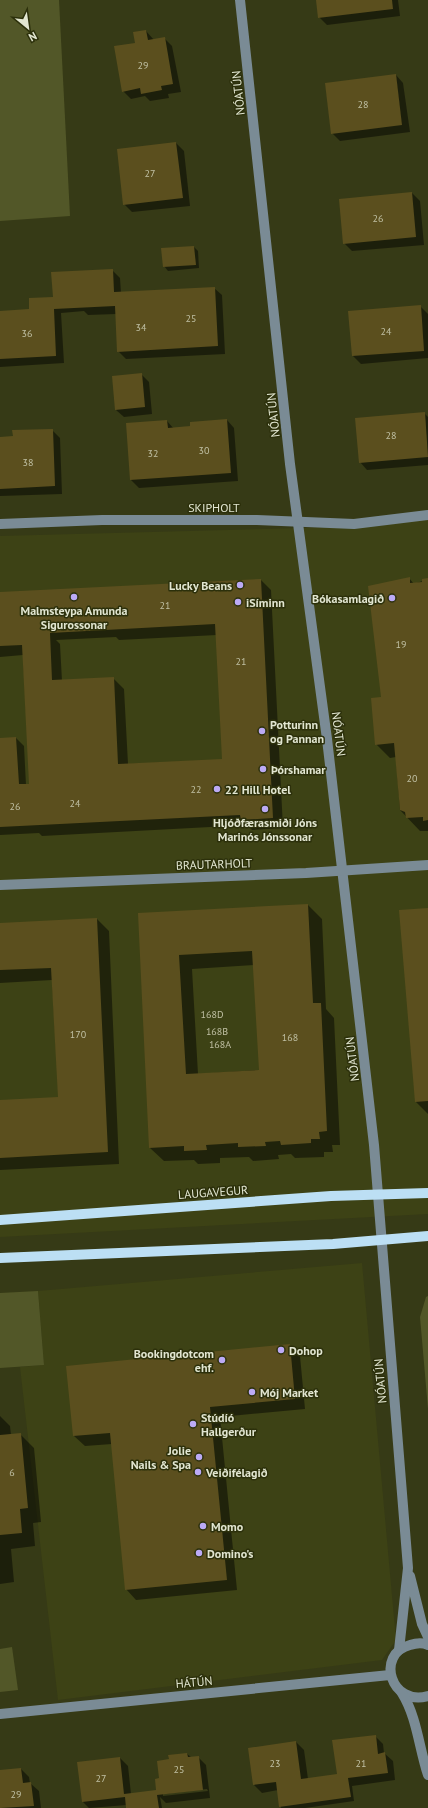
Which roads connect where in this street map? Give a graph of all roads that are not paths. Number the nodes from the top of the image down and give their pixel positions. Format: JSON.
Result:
{"nodes":[{"id":1,"x":240,"y":0,"type":"edge"},
{"id":2,"x":428,"y":515,"type":"edge"},
{"id":3,"x":298,"y":522,"type":"junction"},
{"id":4,"x":0,"y":524,"type":"edge"},
{"id":5,"x":428,"y":865,"type":"edge"},
{"id":6,"x":342,"y":871,"type":"junction"},
{"id":7,"x":0,"y":885,"type":"edge"},
{"id":8,"x":428,"y":1194,"type":"edge"},
{"id":9,"x":378,"y":1195,"type":"junction"},
{"id":10,"x":0,"y":1220,"type":"edge"},
{"id":11,"x":428,"y":1236,"type":"edge"},
{"id":12,"x":381,"y":1240,"type":"junction"},
{"id":13,"x":0,"y":1258,"type":"edge"},
{"id":14,"x":408,"y":1568,"type":"junction"},
{"id":15,"x":428,"y":1637,"type":"edge"},
{"id":16,"x":428,"y":1645,"type":"edge"},
{"id":17,"x":399,"y":1650,"type":"junction"},
{"id":18,"x":390,"y":1675,"type":"junction"},
{"id":19,"x":402,"y":1693,"type":"junction"},
{"id":20,"x":428,"y":1696,"type":"edge"},
{"id":21,"x":0,"y":1714,"type":"edge"},
{"id":22,"x":428,"y":1775,"type":"edge"}],
"edges":[{"from":1,"to":3,"type":"street","name":"NÓATÚN"},
{"from":2,"to":3,"type":"street","name":"SKIPHOLT"},
{"from":3,"to":4,"type":"street","name":"SKIPHOLT"},
{"from":3,"to":6,"type":"street","name":"NÓATÚN"},
{"from":5,"to":6,"type":"street","name":"BRAUTARHOLT"},
{"from":6,"to":7,"type":"street","name":"BRAUTARHOLT"},
{"from":6,"to":9,"type":"street","name":"NÓATÚN"},
{"from":8,"to":9,"type":"main road","name":"LAUGAVEGUR"},
{"from":9,"to":10,"type":"main road","name":"LAUGAVEGUR"},
{"from":9,"to":12,"type":"street","name":"NÓATÚN"},
{"from":11,"to":12,"type":"main road"},
{"from":12,"to":13,"type":"main road"},
{"from":12,"to":14,"type":"street","name":"NÓATÚN"},
{"from":14,"to":15,"type":"street","name":"NÓATÚN"},
{"from":14,"to":17,"type":"street","name":"NÓATÚN"},
{"from":16,"to":17,"type":"street"},
{"from":17,"to":18,"type":"street","name":"NÓATÚN"},
{"from":18,"to":19,"type":"street"},
{"from":18,"to":21,"type":"street","name":"HÁTÚN"},
{"from":19,"to":20,"type":"street"},
{"from":19,"to":22,"type":"street"}]}
